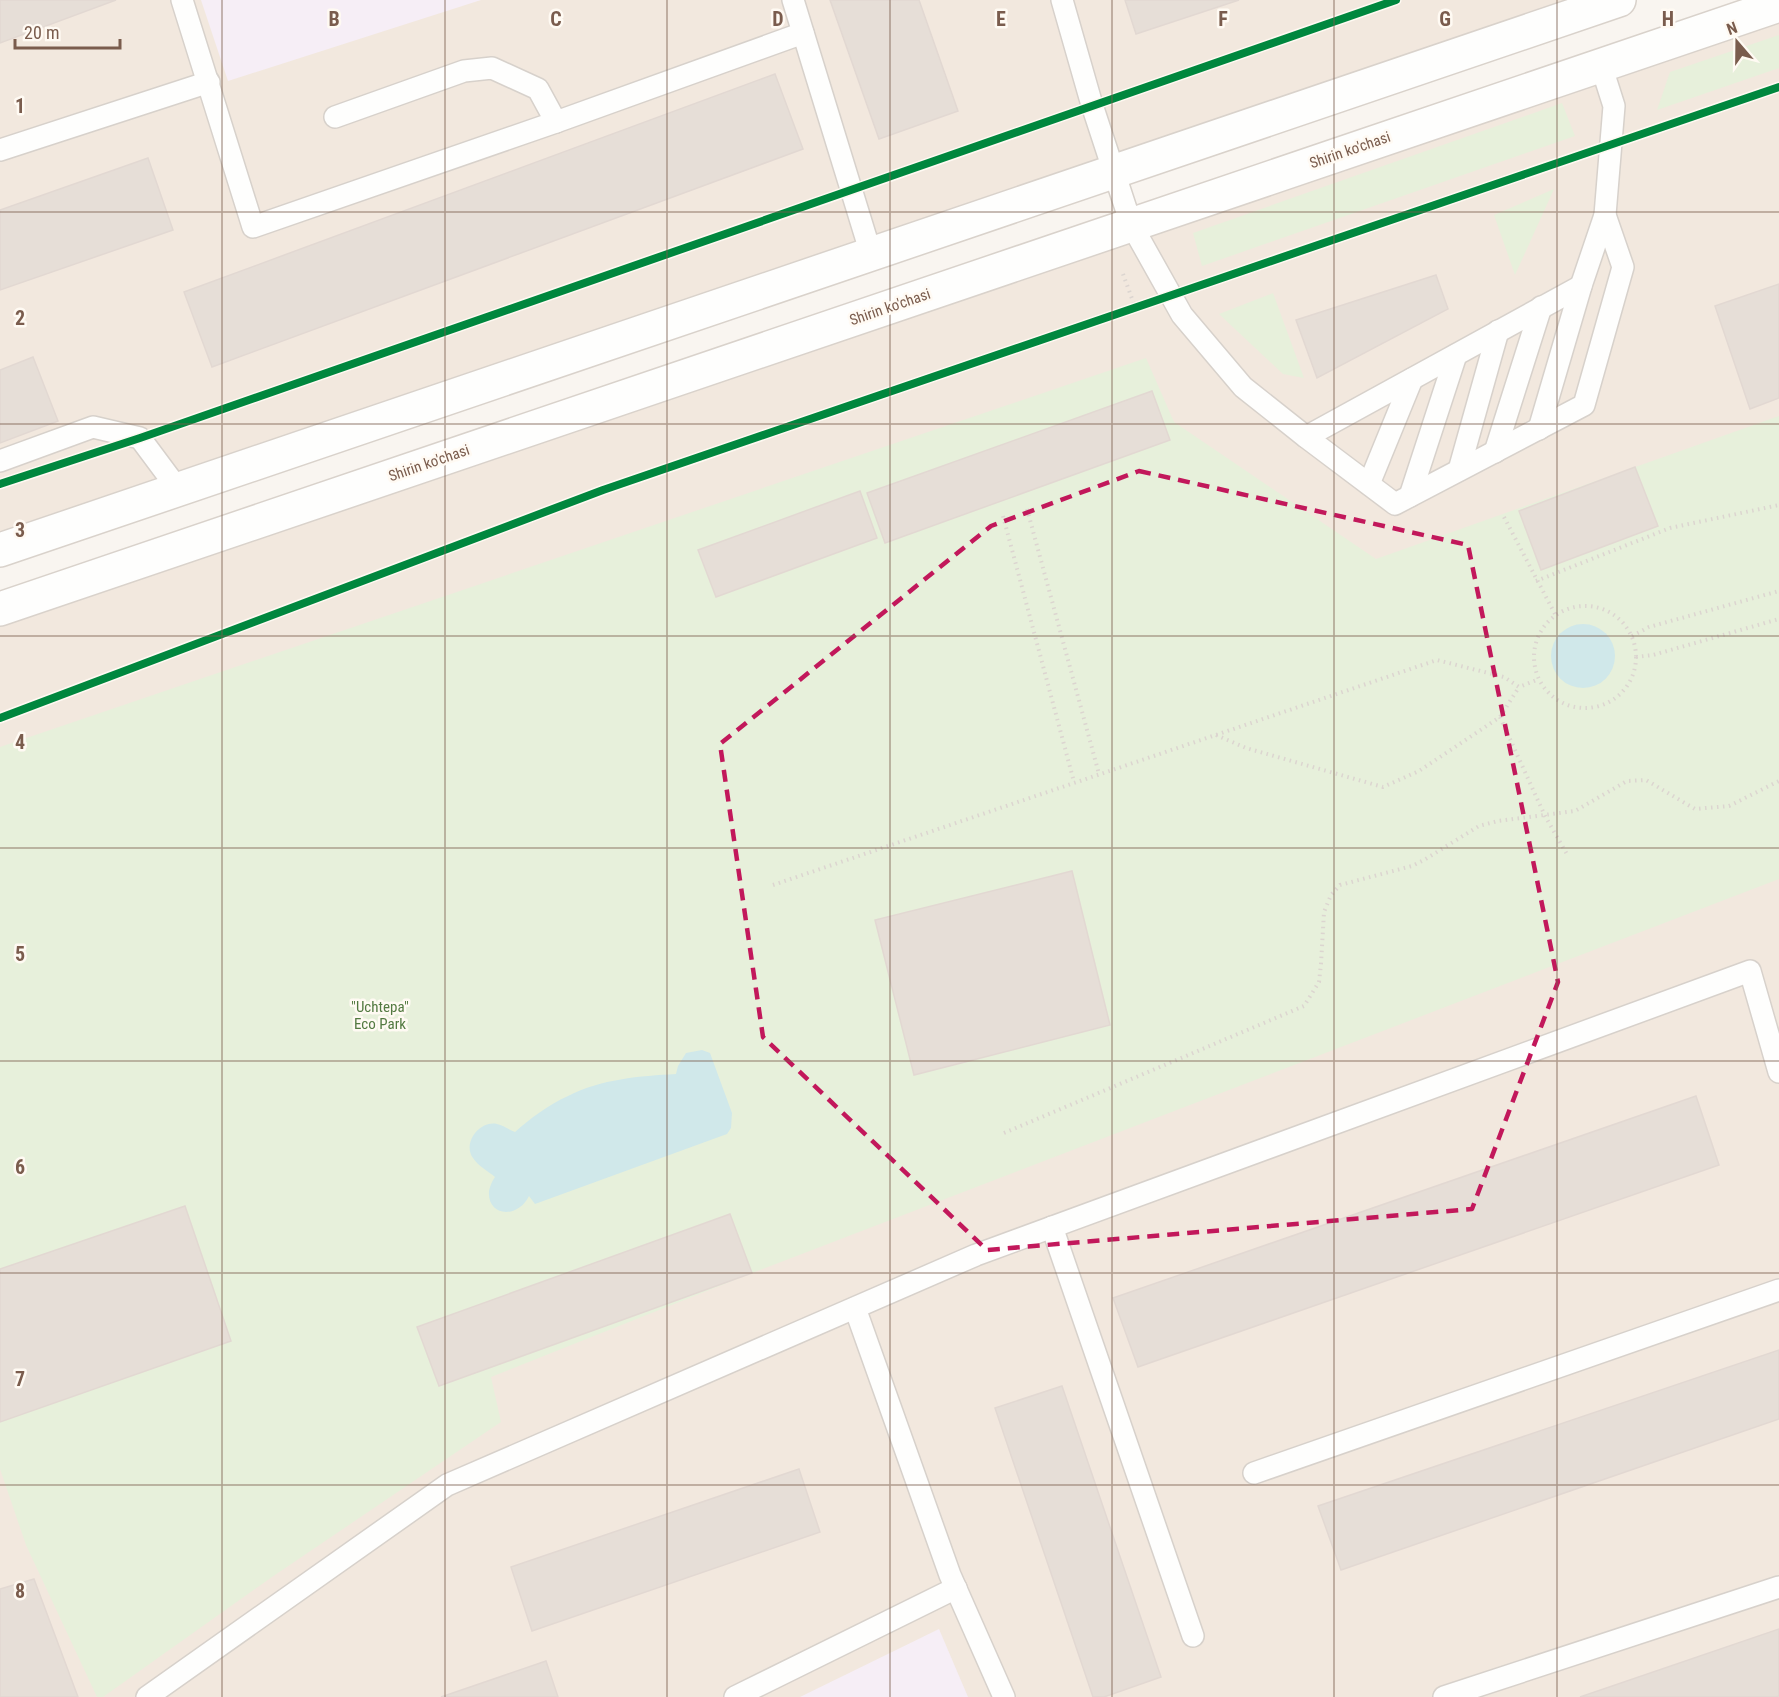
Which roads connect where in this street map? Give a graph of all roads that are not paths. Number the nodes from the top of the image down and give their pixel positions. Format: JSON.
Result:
{"nodes":[{"id":1,"x":182,"y":0,"type":"edge"},
{"id":2,"x":793,"y":0,"type":"edge"},
{"id":3,"x":1062,"y":0,"type":"edge"},
{"id":4,"x":1619,"y":0,"type":"edge"},
{"id":5,"x":1779,"y":4,"type":"edge"},
{"id":6,"x":803,"y":33,"type":"junction"},
{"id":7,"x":1600,"y":65,"type":"junction"},
{"id":8,"x":209,"y":82,"type":"junction"},
{"id":9,"x":335,"y":117,"type":"dead end"},
{"id":10,"x":555,"y":122,"type":"junction"},
{"id":11,"x":0,"y":150,"type":"edge"},
{"id":12,"x":1114,"y":172,"type":"junction"},
{"id":13,"x":1605,"y":215,"type":"junction"},
{"id":14,"x":1131,"y":225,"type":"junction"},
{"id":15,"x":872,"y":254,"type":"junction"},
{"id":16,"x":1581,"y":286,"type":"junction"},
{"id":17,"x":1542,"y":307,"type":"junction"},
{"id":18,"x":1498,"y":331,"type":"junction"},
{"id":19,"x":1456,"y":355,"type":"junction"},
{"id":20,"x":1412,"y":379,"type":"junction"},
{"id":21,"x":1539,"y":429,"type":"junction"},
{"id":22,"x":1306,"y":437,"type":"junction"},
{"id":23,"x":1495,"y":452,"type":"junction"},
{"id":24,"x":0,"y":461,"type":"edge"},
{"id":25,"x":1459,"y":470,"type":"junction"},
{"id":26,"x":1369,"y":484,"type":"junction"},
{"id":27,"x":177,"y":489,"type":"junction"},
{"id":28,"x":1410,"y":496,"type":"junction"},
{"id":29,"x":0,"y":550,"type":"edge"},
{"id":30,"x":0,"y":609,"type":"edge"},
{"id":31,"x":1779,"y":1072,"type":"edge"},
{"id":32,"x":1052,"y":1227,"type":"junction"},
{"id":33,"x":1779,"y":1290,"type":"edge"},
{"id":34,"x":855,"y":1308,"type":"junction"},
{"id":35,"x":1254,"y":1473,"type":"dead end"},
{"id":36,"x":1779,"y":1587,"type":"edge"},
{"id":37,"x":956,"y":1588,"type":"junction"},
{"id":38,"x":1193,"y":1636,"type":"dead end"},
{"id":39,"x":147,"y":1697,"type":"edge"},
{"id":40,"x":735,"y":1697,"type":"edge"},
{"id":41,"x":1004,"y":1697,"type":"edge"},
{"id":42,"x":1444,"y":1697,"type":"edge"}],
"edges":[{"from":1,"to":8,"type":"lane"},
{"from":2,"to":6,"type":"lane"},
{"from":3,"to":12,"type":"lane"},
{"from":4,"to":12,"type":"main road"},
{"from":5,"to":7,"type":"main road","name":"Shirin ko'chasi"},
{"from":6,"to":10,"type":"lane"},
{"from":6,"to":15,"type":"lane"},
{"from":7,"to":13,"type":"lane"},
{"from":7,"to":14,"type":"main road","name":"Shirin ko'chasi"},
{"from":8,"to":10,"type":"lane"},
{"from":8,"to":11,"type":"lane"},
{"from":9,"to":10,"type":"lane"},
{"from":12,"to":14,"type":"lane"},
{"from":12,"to":15,"type":"main road"},
{"from":13,"to":16,"type":"lane"},
{"from":13,"to":21,"type":"lane"},
{"from":14,"to":22,"type":"lane"},
{"from":14,"to":30,"type":"main road","name":"Shirin ko'chasi"},
{"from":15,"to":27,"type":"main road"},
{"from":16,"to":17,"type":"lane"},
{"from":16,"to":21,"type":"lane"},
{"from":17,"to":18,"type":"lane"},
{"from":17,"to":23,"type":"lane"},
{"from":18,"to":19,"type":"lane"},
{"from":18,"to":25,"type":"lane"},
{"from":19,"to":20,"type":"lane"},
{"from":19,"to":28,"type":"lane"},
{"from":20,"to":22,"type":"lane"},
{"from":20,"to":26,"type":"lane"},
{"from":21,"to":23,"type":"lane"},
{"from":22,"to":26,"type":"lane"},
{"from":23,"to":25,"type":"lane"},
{"from":24,"to":27,"type":"lane"},
{"from":25,"to":28,"type":"lane"},
{"from":26,"to":28,"type":"lane"},
{"from":27,"to":29,"type":"main road"},
{"from":31,"to":32,"type":"lane"},
{"from":32,"to":34,"type":"lane"},
{"from":32,"to":38,"type":"lane"},
{"from":33,"to":35,"type":"lane"},
{"from":34,"to":37,"type":"lane"},
{"from":34,"to":39,"type":"lane"},
{"from":36,"to":42,"type":"lane"},
{"from":37,"to":40,"type":"lane"},
{"from":37,"to":41,"type":"lane"}]}
